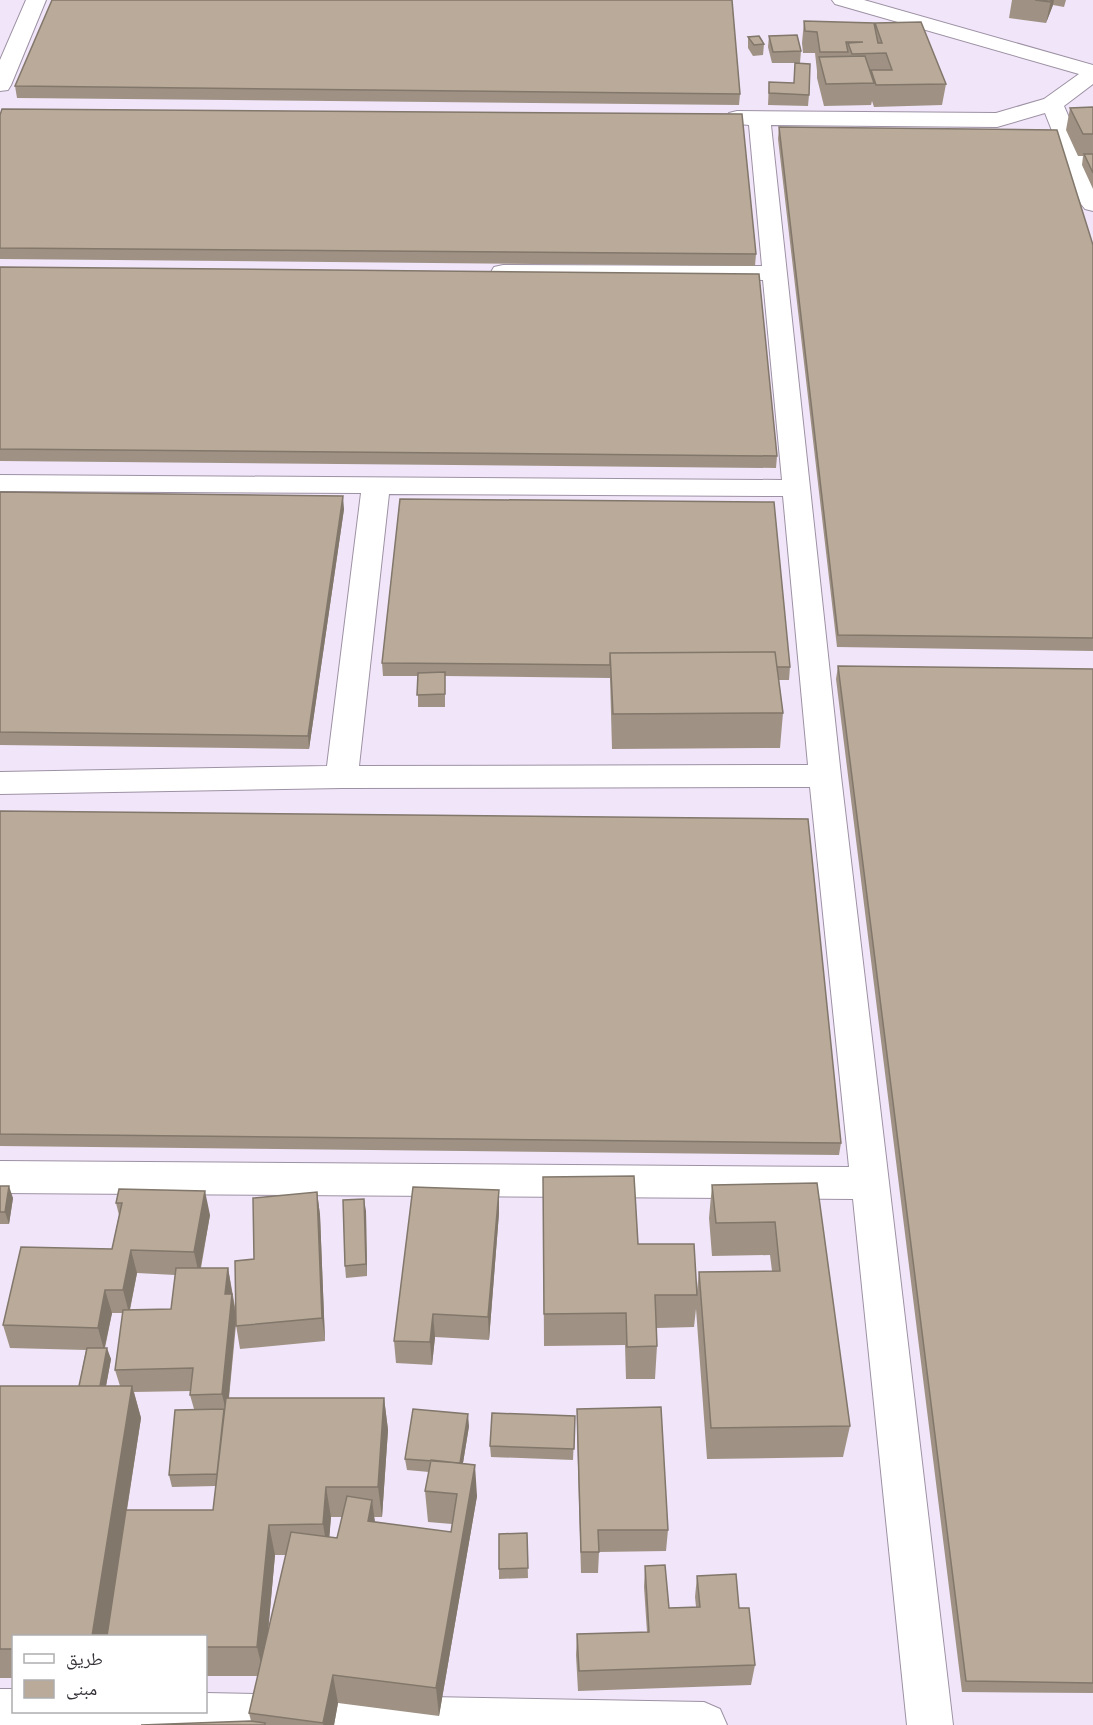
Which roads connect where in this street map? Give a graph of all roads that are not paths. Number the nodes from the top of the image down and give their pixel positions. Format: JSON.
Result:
{"nodes":[{"id":1,"x":36,"y":0,"type":"edge"},
{"id":2,"x":842,"y":0,"type":"edge"},
{"id":3,"x":1093,"y":73,"type":"edge"},
{"id":4,"x":0,"y":85,"type":"edge"},
{"id":5,"x":1052,"y":104,"type":"junction"},
{"id":6,"x":712,"y":118,"type":"edge"},
{"id":7,"x":759,"y":119,"type":"junction"},
{"id":8,"x":1093,"y":204,"type":"edge"},
{"id":9,"x":476,"y":272,"type":"edge"},
{"id":10,"x":774,"y":273,"type":"junction"},
{"id":11,"x":0,"y":483,"type":"edge"},
{"id":12,"x":376,"y":486,"type":"junction"},
{"id":13,"x":796,"y":489,"type":"junction"},
{"id":14,"x":825,"y":776,"type":"junction"},
{"id":15,"x":342,"y":777,"type":"junction"},
{"id":16,"x":0,"y":783,"type":"edge"},
{"id":17,"x":0,"y":1177,"type":"edge"},
{"id":18,"x":868,"y":1183,"type":"junction"},
{"id":19,"x":54,"y":1713,"type":"edge"},
{"id":20,"x":704,"y":1725,"type":"edge"},
{"id":21,"x":930,"y":1725,"type":"edge"}],
"edges":[{"from":1,"to":4,"type":"street"},
{"from":2,"to":3,"type":"street"},
{"from":3,"to":5,"type":"street"},
{"from":5,"to":7,"type":"street"},
{"from":5,"to":8,"type":"street"},
{"from":6,"to":7,"type":"street"},
{"from":7,"to":10,"type":"street"},
{"from":9,"to":10,"type":"street"},
{"from":10,"to":13,"type":"street"},
{"from":11,"to":12,"type":"street"},
{"from":12,"to":13,"type":"street"},
{"from":12,"to":15,"type":"street"},
{"from":13,"to":14,"type":"street"},
{"from":14,"to":15,"type":"street"},
{"from":14,"to":18,"type":"street"},
{"from":15,"to":16,"type":"street"},
{"from":17,"to":18,"type":"street"},
{"from":18,"to":21,"type":"street"},
{"from":19,"to":20,"type":"street"}]}
